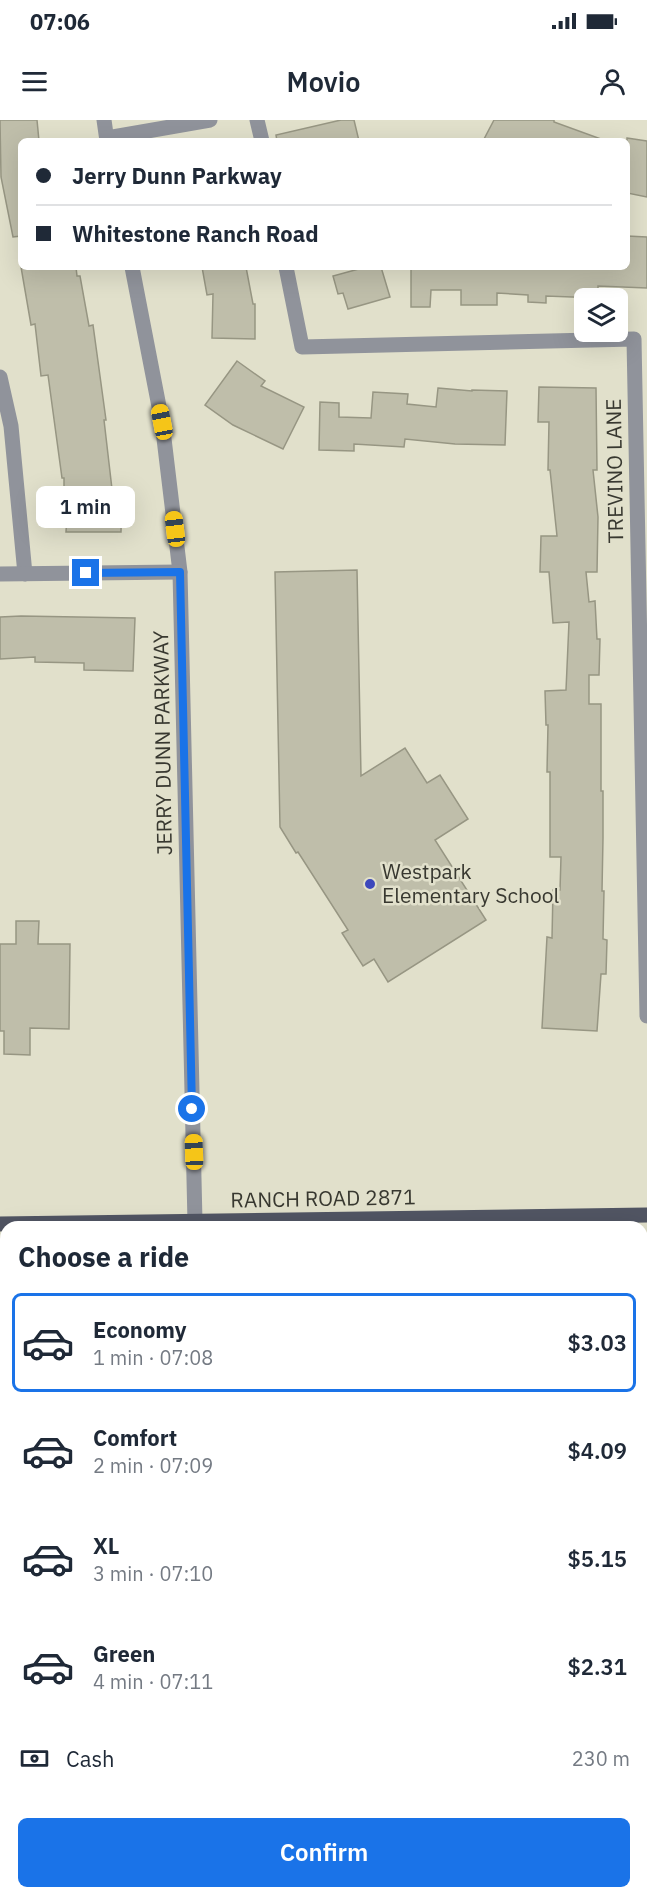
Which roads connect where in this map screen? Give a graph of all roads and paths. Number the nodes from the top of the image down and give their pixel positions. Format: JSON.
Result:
{"nodes":[{"id":1,"x":104,"y":120,"type":"edge"},
{"id":2,"x":210,"y":120,"type":"edge"},
{"id":3,"x":258,"y":120,"type":"edge"},
{"id":4,"x":107,"y":138,"type":"edge"},
{"id":5,"x":117,"y":138,"type":"edge"},
{"id":6,"x":261,"y":138,"type":"edge"},
{"id":7,"x":133,"y":270,"type":"edge"},
{"id":8,"x":287,"y":270,"type":"edge"},
{"id":9,"x":0,"y":377,"type":"edge"},
{"id":10,"x":180,"y":572,"type":"junction"},
{"id":11,"x":0,"y":574,"type":"edge"},
{"id":12,"x":25,"y":574,"type":"junction"},
{"id":13,"x":647,"y":1016,"type":"edge"},
{"id":14,"x":647,"y":1215,"type":"edge"},
{"id":15,"x":195,"y":1221,"type":"edge"},
{"id":16,"x":260,"y":1221,"type":"edge"}],
"edges":[{"from":1,"to":4,"type":"street"},
{"from":2,"to":5,"type":"street"},
{"from":3,"to":6,"type":"street"},
{"from":7,"to":10,"type":"street","name":"JERRY DUNN PARKWAY"},
{"from":8,"to":13,"type":"street","name":"TREVINO LANE"},
{"from":9,"to":12,"type":"street"},
{"from":10,"to":12,"type":"street"},
{"from":10,"to":15,"type":"street","name":"JERRY DUNN PARKWAY"},
{"from":11,"to":12,"type":"street"},
{"from":14,"to":16,"type":"main road","name":"RANCH ROAD 2871"}]}
